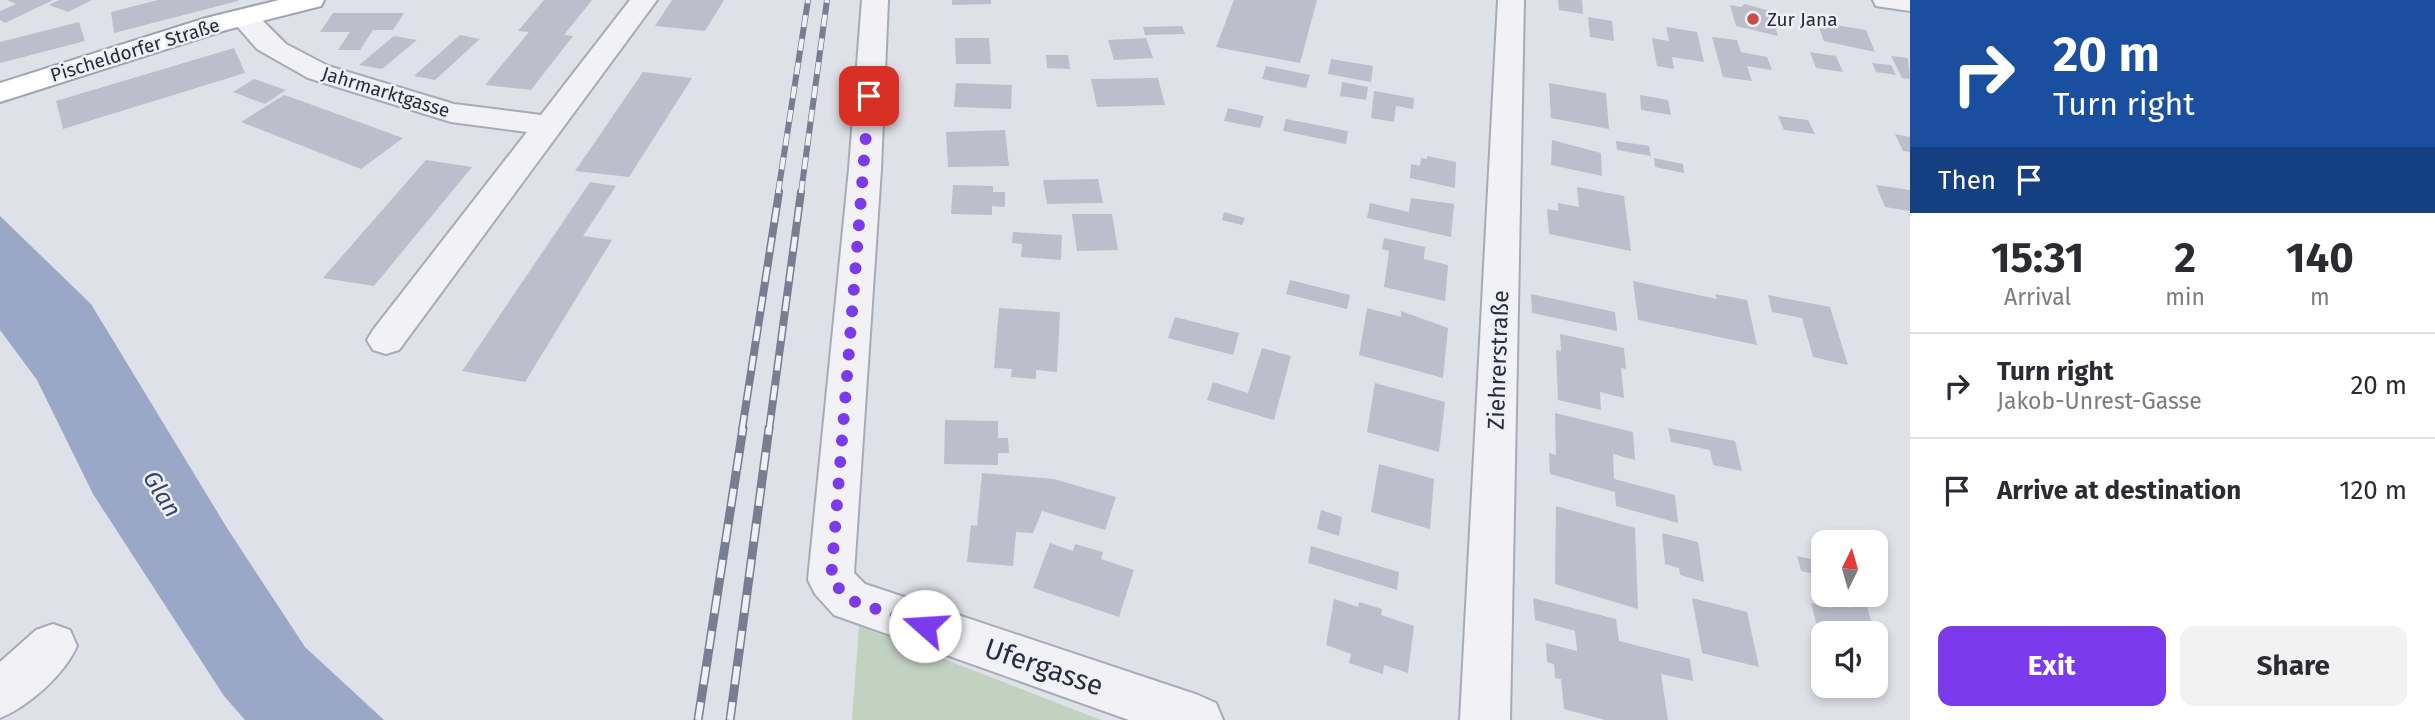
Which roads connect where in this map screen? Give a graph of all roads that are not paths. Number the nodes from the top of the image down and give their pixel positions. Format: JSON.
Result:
{"nodes":[{"id":1,"x":312,"y":0,"type":"edge"},
{"id":2,"x":644,"y":0,"type":"edge"},
{"id":3,"x":875,"y":0,"type":"edge"},
{"id":4,"x":1511,"y":0,"type":"edge"},
{"id":5,"x":1886,"y":0,"type":"edge"},
{"id":6,"x":281,"y":3,"type":"edge"},
{"id":7,"x":1910,"y":4,"type":"edge"},
{"id":8,"x":243,"y":17,"type":"junction"},
{"id":9,"x":0,"y":93,"type":"edge"},
{"id":10,"x":549,"y":125,"type":"junction"},
{"id":11,"x":386,"y":340,"type":"dead end"},
{"id":12,"x":53,"y":646,"type":"dead end"},
{"id":13,"x":0,"y":694,"type":"edge"},
{"id":14,"x":1198,"y":720,"type":"edge"},
{"id":15,"x":1485,"y":720,"type":"edge"}],
"edges":[{"from":1,"to":6,"type":"main road","name":"Pischeldorfer Straße"},
{"from":2,"to":10,"type":"street"},
{"from":3,"to":14,"type":"street","name":"Ufergasse"},
{"from":4,"to":15,"type":"street","name":"Ziehrerstraße"},
{"from":5,"to":7,"type":"street"},
{"from":6,"to":8,"type":"main road","name":"Pischeldorfer Straße"},
{"from":8,"to":9,"type":"main road","name":"Pischeldorfer Straße"},
{"from":8,"to":10,"type":"street","name":"Jahrmarktgasse"},
{"from":10,"to":11,"type":"street"},
{"from":12,"to":13,"type":"street"}]}
